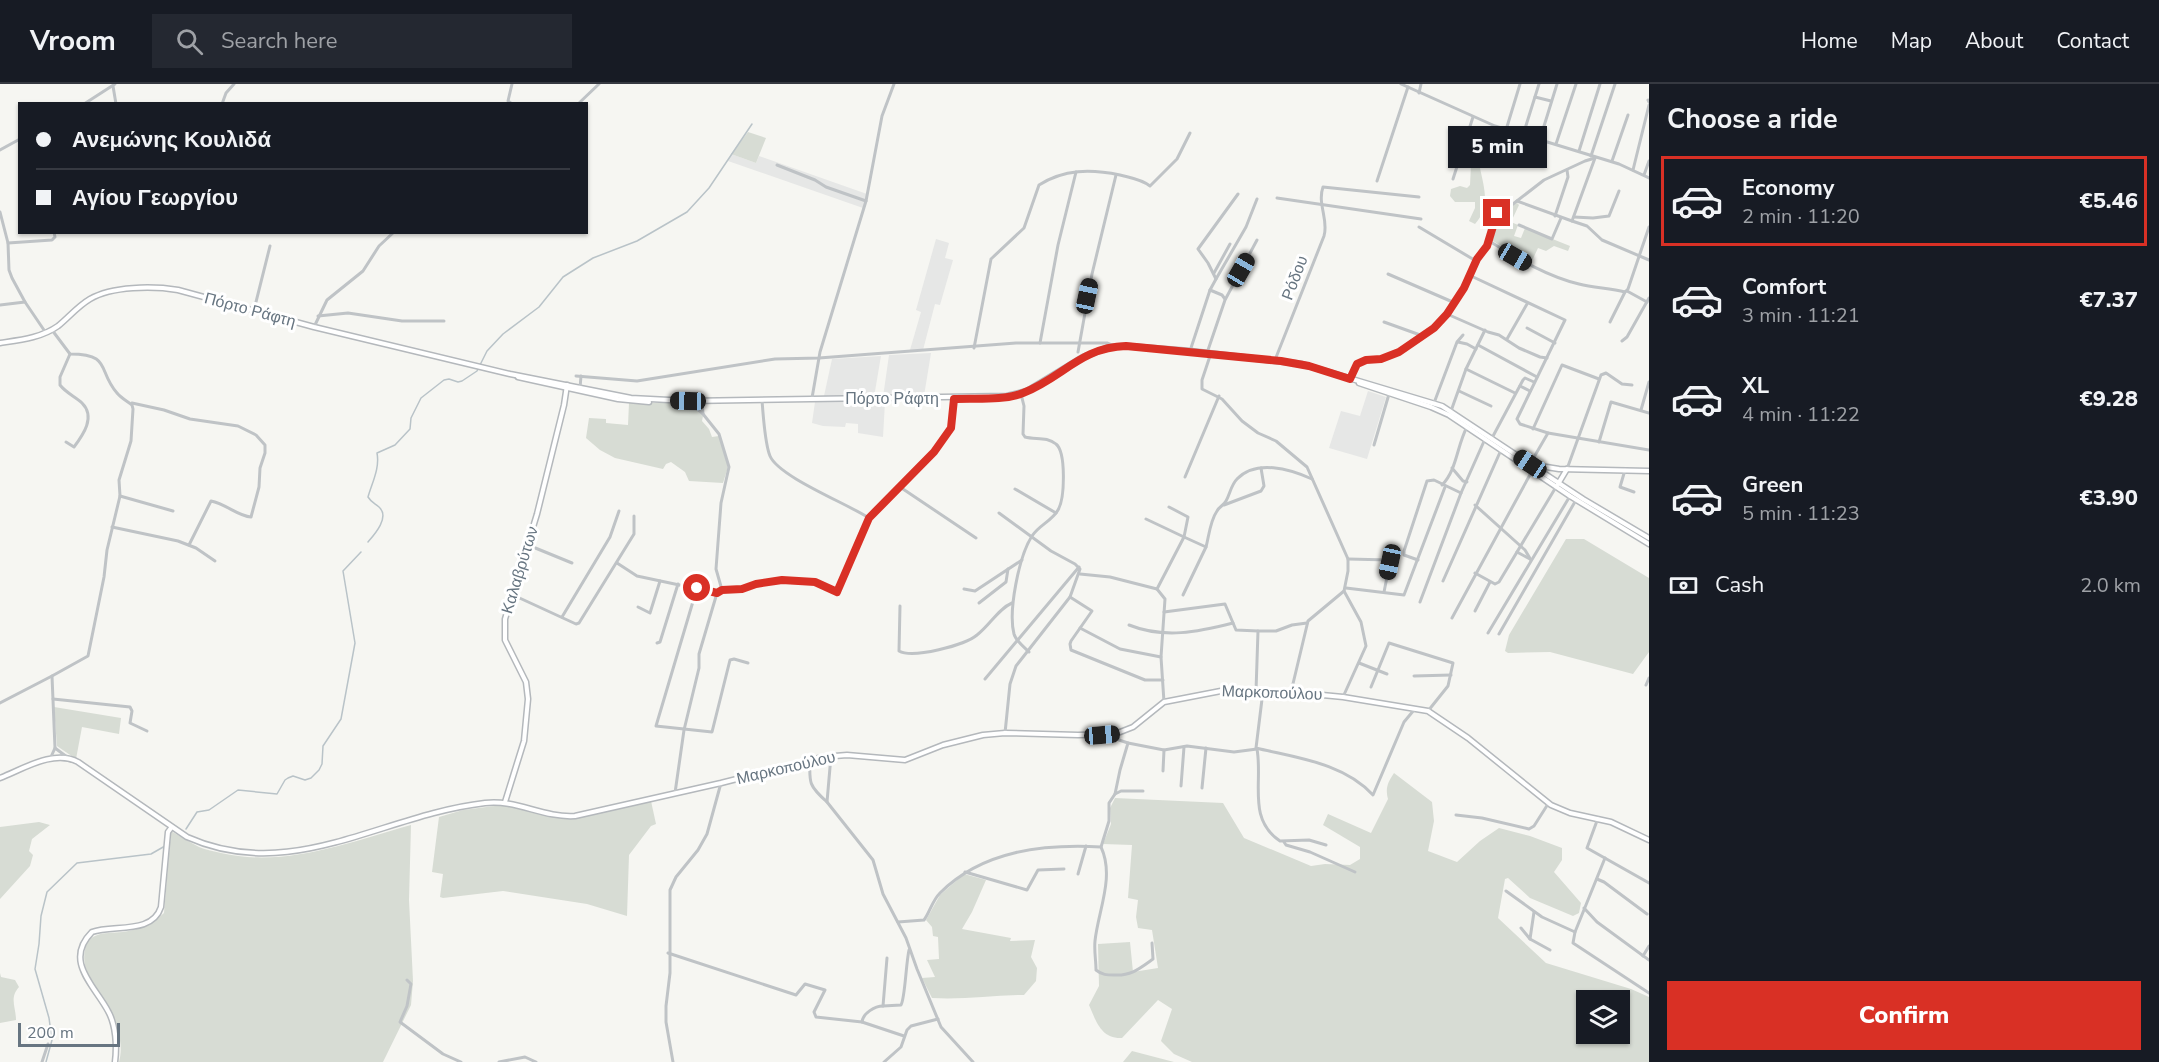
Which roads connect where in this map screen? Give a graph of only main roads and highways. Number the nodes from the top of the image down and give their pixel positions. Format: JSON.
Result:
{"nodes":[{"id":1,"x":0,"y":343,"type":"edge"},
{"id":2,"x":1350,"y":379,"type":"junction"},
{"id":3,"x":568,"y":387,"type":"junction"},
{"id":4,"x":671,"y":401,"type":"junction"},
{"id":5,"x":1530,"y":464,"type":"junction"},
{"id":6,"x":1567,"y":469,"type":"junction"},
{"id":7,"x":1649,"y":471,"type":"edge"},
{"id":8,"x":1558,"y":485,"type":"junction"},
{"id":9,"x":1648,"y":536,"type":"edge"},
{"id":10,"x":1649,"y":544,"type":"edge"},
{"id":11,"x":0,"y":778,"type":"edge"},
{"id":12,"x":505,"y":802,"type":"junction"},
{"id":13,"x":171,"y":828,"type":"junction"},
{"id":14,"x":1649,"y":840,"type":"edge"},
{"id":15,"x":115,"y":1062,"type":"edge"}],
"edges":[{"from":1,"to":3,"type":"main road","name":"Πόρτο Ράφτη"},
{"from":2,"to":4,"type":"main road","name":"Πόρτο Ράφτη"},
{"from":2,"to":5,"type":"main road","name":"Πόρτο Ράφτη"},
{"from":2,"to":8,"type":"main road","name":"Πόρτο Ράφτη"},
{"from":3,"to":4,"type":"main road","name":"Πόρτο Ράφτη"},
{"from":3,"to":4,"type":"main road","name":"Πόρτο Ράφτη"},
{"from":3,"to":12,"type":"main road","name":"Καλαβρύτων"},
{"from":5,"to":6,"type":"main road"},
{"from":5,"to":8,"type":"main road","name":"Πόρτο Ράφτη"},
{"from":6,"to":7,"type":"main road"},
{"from":6,"to":8,"type":"main road"},
{"from":8,"to":9,"type":"main road","name":"Πόρτο Ράφτη"},
{"from":8,"to":10,"type":"main road","name":"Πόρτο Ράφτη"},
{"from":11,"to":13,"type":"main road","name":"Μαρκοπούλου"},
{"from":12,"to":13,"type":"main road","name":"Μαρκοπούλου"},
{"from":12,"to":14,"type":"main road","name":"Μαρκοπούλου"},
{"from":13,"to":15,"type":"main road"}]}
